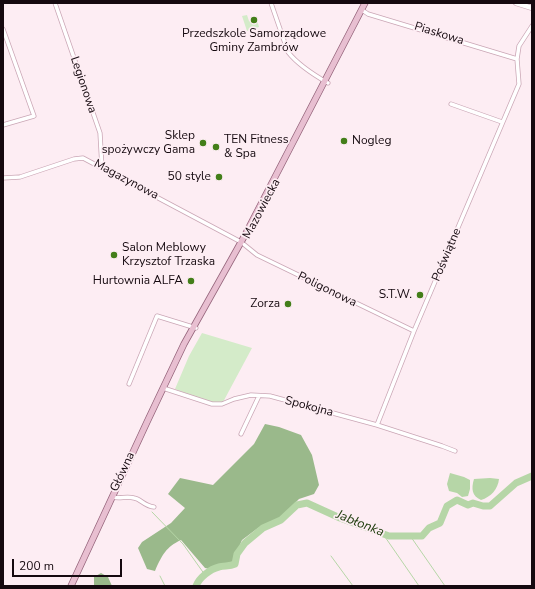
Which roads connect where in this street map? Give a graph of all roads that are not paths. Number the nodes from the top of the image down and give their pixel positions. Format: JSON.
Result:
{"nodes":[{"id":1,"x":55,"y":3,"type":"edge"},
{"id":2,"x":271,"y":3,"type":"edge"},
{"id":3,"x":366,"y":3,"type":"edge"},
{"id":4,"x":369,"y":3,"type":"edge"},
{"id":5,"x":516,"y":3,"type":"edge"},
{"id":6,"x":532,"y":8,"type":"edge"},
{"id":7,"x":363,"y":11,"type":"junction"},
{"id":8,"x":532,"y":26,"type":"edge"},
{"id":9,"x":3,"y":29,"type":"edge"},
{"id":10,"x":517,"y":59,"type":"junction"},
{"id":11,"x":327,"y":83,"type":"junction"},
{"id":12,"x":451,"y":104,"type":"dead end"},
{"id":13,"x":502,"y":122,"type":"junction"},
{"id":14,"x":3,"y":125,"type":"edge"},
{"id":15,"x":102,"y":168,"type":"junction"},
{"id":16,"x":3,"y":178,"type":"edge"},
{"id":17,"x":242,"y":243,"type":"junction"},
{"id":18,"x":195,"y":328,"type":"junction"},
{"id":19,"x":414,"y":331,"type":"junction"},
{"id":20,"x":129,"y":384,"type":"dead end"},
{"id":21,"x":163,"y":388,"type":"junction"},
{"id":22,"x":259,"y":396,"type":"junction"},
{"id":23,"x":377,"y":425,"type":"junction"},
{"id":24,"x":241,"y":434,"type":"dead end"},
{"id":25,"x":455,"y":451,"type":"dead end"},
{"id":26,"x":112,"y":497,"type":"junction"},
{"id":27,"x":154,"y":507,"type":"dead end"},
{"id":28,"x":72,"y":586,"type":"edge"}],
"edges":[{"from":1,"to":15,"type":"street","name":"Legionowa"},
{"from":2,"to":11,"type":"street"},
{"from":3,"to":7,"type":"main road","name":"Mazowiecka"},
{"from":4,"to":7,"type":"main road","name":"Mazowiecka"},
{"from":5,"to":6,"type":"street"},
{"from":7,"to":10,"type":"street","name":"Piaskowa"},
{"from":7,"to":11,"type":"main road","name":"Mazowiecka"},
{"from":8,"to":10,"type":"street","name":"Poświątne"},
{"from":9,"to":14,"type":"street"},
{"from":10,"to":13,"type":"street","name":"Poświątne"},
{"from":11,"to":17,"type":"main road","name":"Mazowiecka"},
{"from":12,"to":13,"type":"street"},
{"from":13,"to":19,"type":"street","name":"Poświątne"},
{"from":15,"to":16,"type":"street","name":"Magazynowa"},
{"from":15,"to":17,"type":"street","name":"Magazynowa"},
{"from":17,"to":18,"type":"main road","name":"Mazowiecka"},
{"from":17,"to":19,"type":"street","name":"Poligonowa"},
{"from":18,"to":20,"type":"street"},
{"from":18,"to":21,"type":"main road","name":"Główna"},
{"from":19,"to":23,"type":"street","name":"Poświątne"},
{"from":21,"to":22,"type":"street","name":"Spokojna"},
{"from":21,"to":26,"type":"main road","name":"Główna"},
{"from":22,"to":23,"type":"street","name":"Spokojna"},
{"from":22,"to":24,"type":"street"},
{"from":23,"to":25,"type":"street","name":"Spokojna"},
{"from":26,"to":27,"type":"street"},
{"from":26,"to":28,"type":"main road","name":"Główna"}]}
